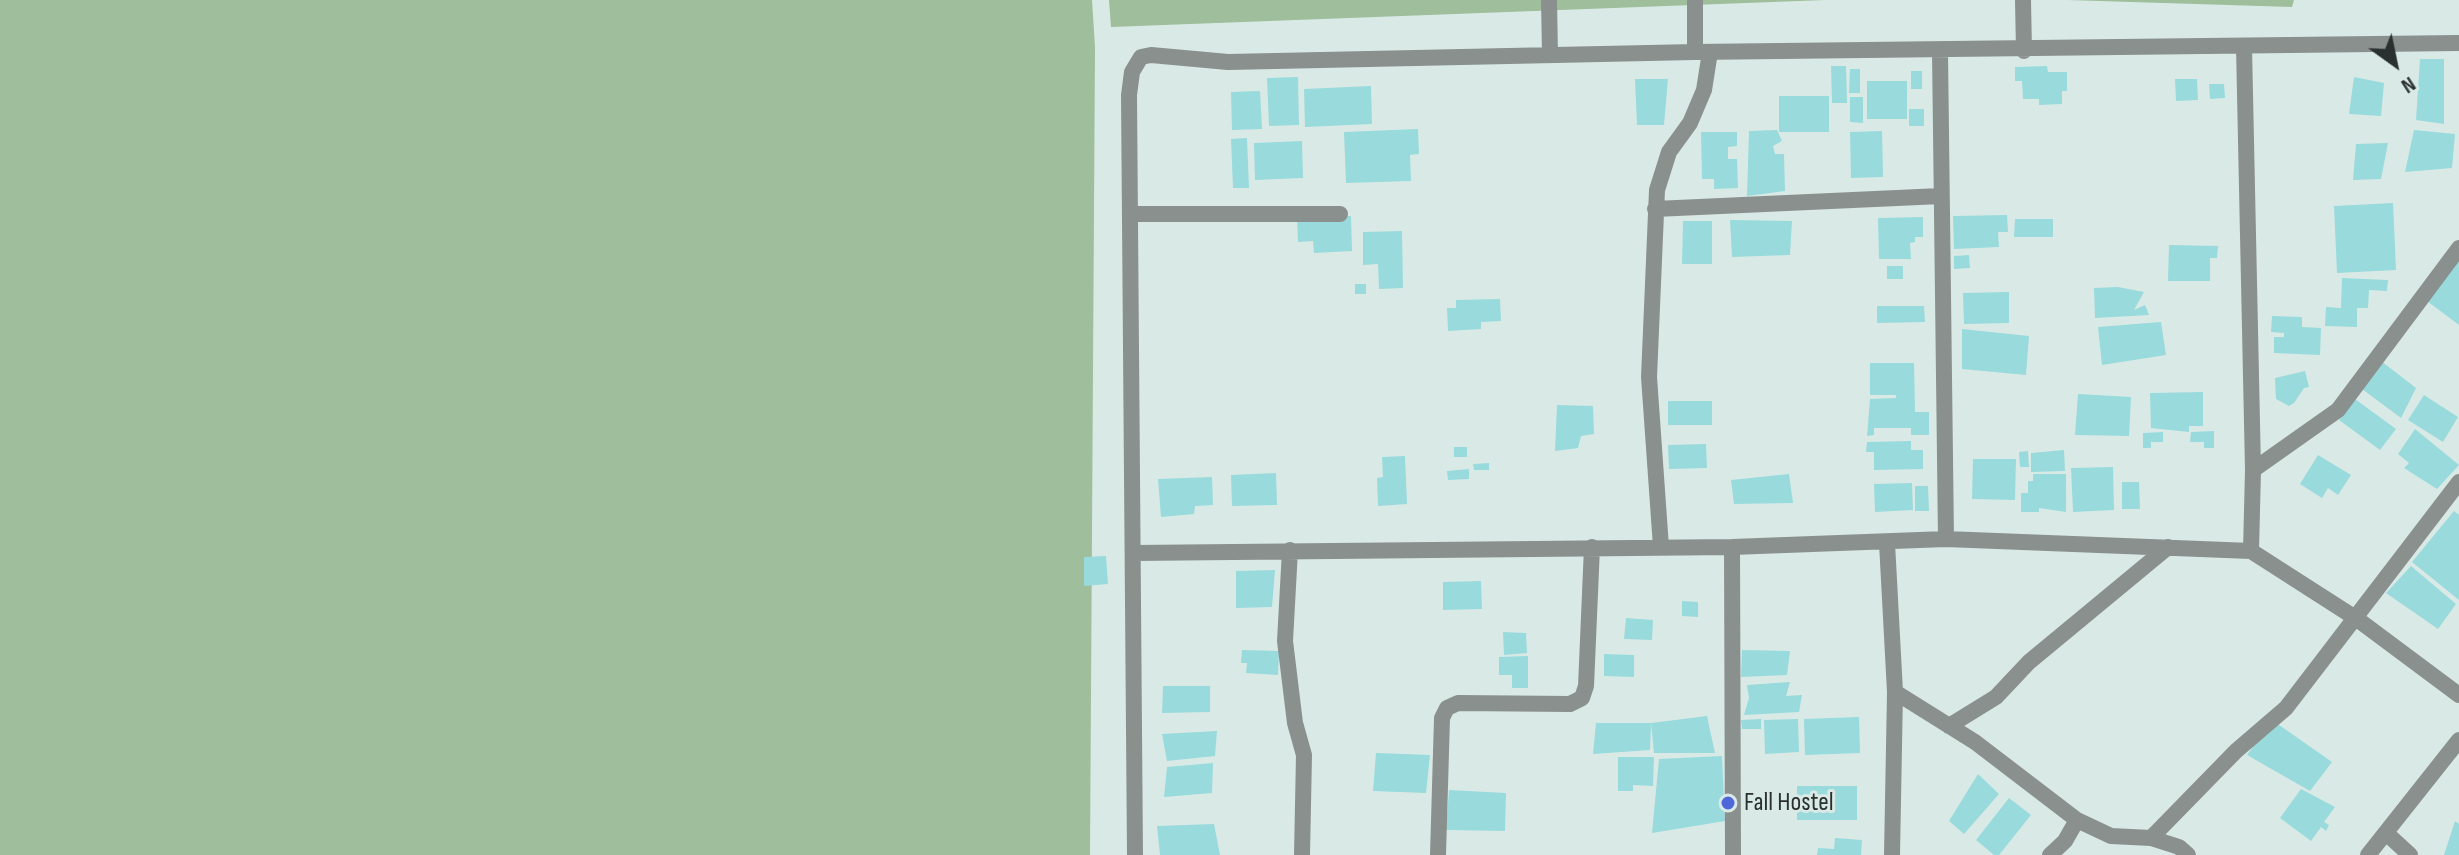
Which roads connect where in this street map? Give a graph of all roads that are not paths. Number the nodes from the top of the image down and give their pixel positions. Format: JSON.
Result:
{"nodes":[{"id":1,"x":1549,"y":0,"type":"edge"},
{"id":2,"x":1695,"y":0,"type":"edge"},
{"id":3,"x":2023,"y":0,"type":"edge"},
{"id":4,"x":2459,"y":43,"type":"edge"},
{"id":5,"x":2244,"y":47,"type":"junction"},
{"id":6,"x":1940,"y":51,"type":"junction"},
{"id":7,"x":2024,"y":51,"type":"junction"},
{"id":8,"x":1702,"y":52,"type":"junction"},
{"id":9,"x":1550,"y":54,"type":"junction"},
{"id":10,"x":1941,"y":196,"type":"junction"},
{"id":11,"x":1655,"y":209,"type":"junction"},
{"id":12,"x":1132,"y":214,"type":"junction"},
{"id":13,"x":1340,"y":214,"type":"dead end"},
{"id":14,"x":2459,"y":248,"type":"edge"},
{"id":15,"x":2253,"y":470,"type":"junction"},
{"id":16,"x":2459,"y":482,"type":"edge"},
{"id":17,"x":1946,"y":539,"type":"junction"},
{"id":18,"x":1887,"y":543,"type":"junction"},
{"id":19,"x":1592,"y":547,"type":"junction"},
{"id":20,"x":1661,"y":547,"type":"junction"},
{"id":21,"x":1732,"y":547,"type":"junction"},
{"id":22,"x":2168,"y":547,"type":"junction"},
{"id":23,"x":1290,"y":550,"type":"junction"},
{"id":24,"x":2251,"y":551,"type":"junction"},
{"id":25,"x":1134,"y":553,"type":"junction"},
{"id":26,"x":2357,"y":619,"type":"junction"},
{"id":27,"x":1895,"y":692,"type":"junction"},
{"id":28,"x":2459,"y":695,"type":"edge"},
{"id":29,"x":1949,"y":726,"type":"junction"},
{"id":30,"x":2459,"y":740,"type":"edge"},
{"id":31,"x":2077,"y":820,"type":"junction"},
{"id":32,"x":2386,"y":833,"type":"junction"},
{"id":33,"x":2151,"y":838,"type":"junction"},
{"id":34,"x":1135,"y":855,"type":"edge"},
{"id":35,"x":1302,"y":855,"type":"edge"},
{"id":36,"x":1438,"y":855,"type":"edge"},
{"id":37,"x":1733,"y":855,"type":"edge"},
{"id":38,"x":1892,"y":855,"type":"edge"},
{"id":39,"x":2050,"y":855,"type":"edge"},
{"id":40,"x":2188,"y":855,"type":"edge"},
{"id":41,"x":2368,"y":855,"type":"edge"},
{"id":42,"x":2410,"y":855,"type":"edge"}],
"edges":[{"from":1,"to":9,"type":"street"},
{"from":2,"to":8,"type":"street"},
{"from":3,"to":7,"type":"street"},
{"from":4,"to":5,"type":"street"},
{"from":5,"to":7,"type":"street"},
{"from":5,"to":15,"type":"street"},
{"from":6,"to":7,"type":"street"},
{"from":6,"to":8,"type":"street"},
{"from":6,"to":10,"type":"street"},
{"from":8,"to":9,"type":"street"},
{"from":8,"to":11,"type":"street"},
{"from":9,"to":12,"type":"street"},
{"from":10,"to":11,"type":"street"},
{"from":10,"to":17,"type":"street"},
{"from":11,"to":20,"type":"street"},
{"from":12,"to":13,"type":"street"},
{"from":12,"to":25,"type":"street"},
{"from":14,"to":15,"type":"street"},
{"from":15,"to":24,"type":"street"},
{"from":16,"to":26,"type":"street"},
{"from":17,"to":18,"type":"street"},
{"from":17,"to":22,"type":"street"},
{"from":18,"to":21,"type":"street"},
{"from":18,"to":27,"type":"street"},
{"from":19,"to":20,"type":"street"},
{"from":19,"to":23,"type":"street"},
{"from":19,"to":36,"type":"street"},
{"from":20,"to":21,"type":"street"},
{"from":21,"to":37,"type":"street"},
{"from":22,"to":24,"type":"street"},
{"from":22,"to":29,"type":"street"},
{"from":23,"to":25,"type":"street"},
{"from":23,"to":35,"type":"street"},
{"from":24,"to":26,"type":"street"},
{"from":25,"to":34,"type":"street"},
{"from":26,"to":28,"type":"street"},
{"from":26,"to":33,"type":"street"},
{"from":27,"to":29,"type":"street"},
{"from":27,"to":38,"type":"street"},
{"from":29,"to":31,"type":"street"},
{"from":30,"to":32,"type":"street"},
{"from":31,"to":33,"type":"street"},
{"from":31,"to":39,"type":"street"},
{"from":32,"to":41,"type":"street"},
{"from":32,"to":42,"type":"street"},
{"from":33,"to":40,"type":"street"}]}
